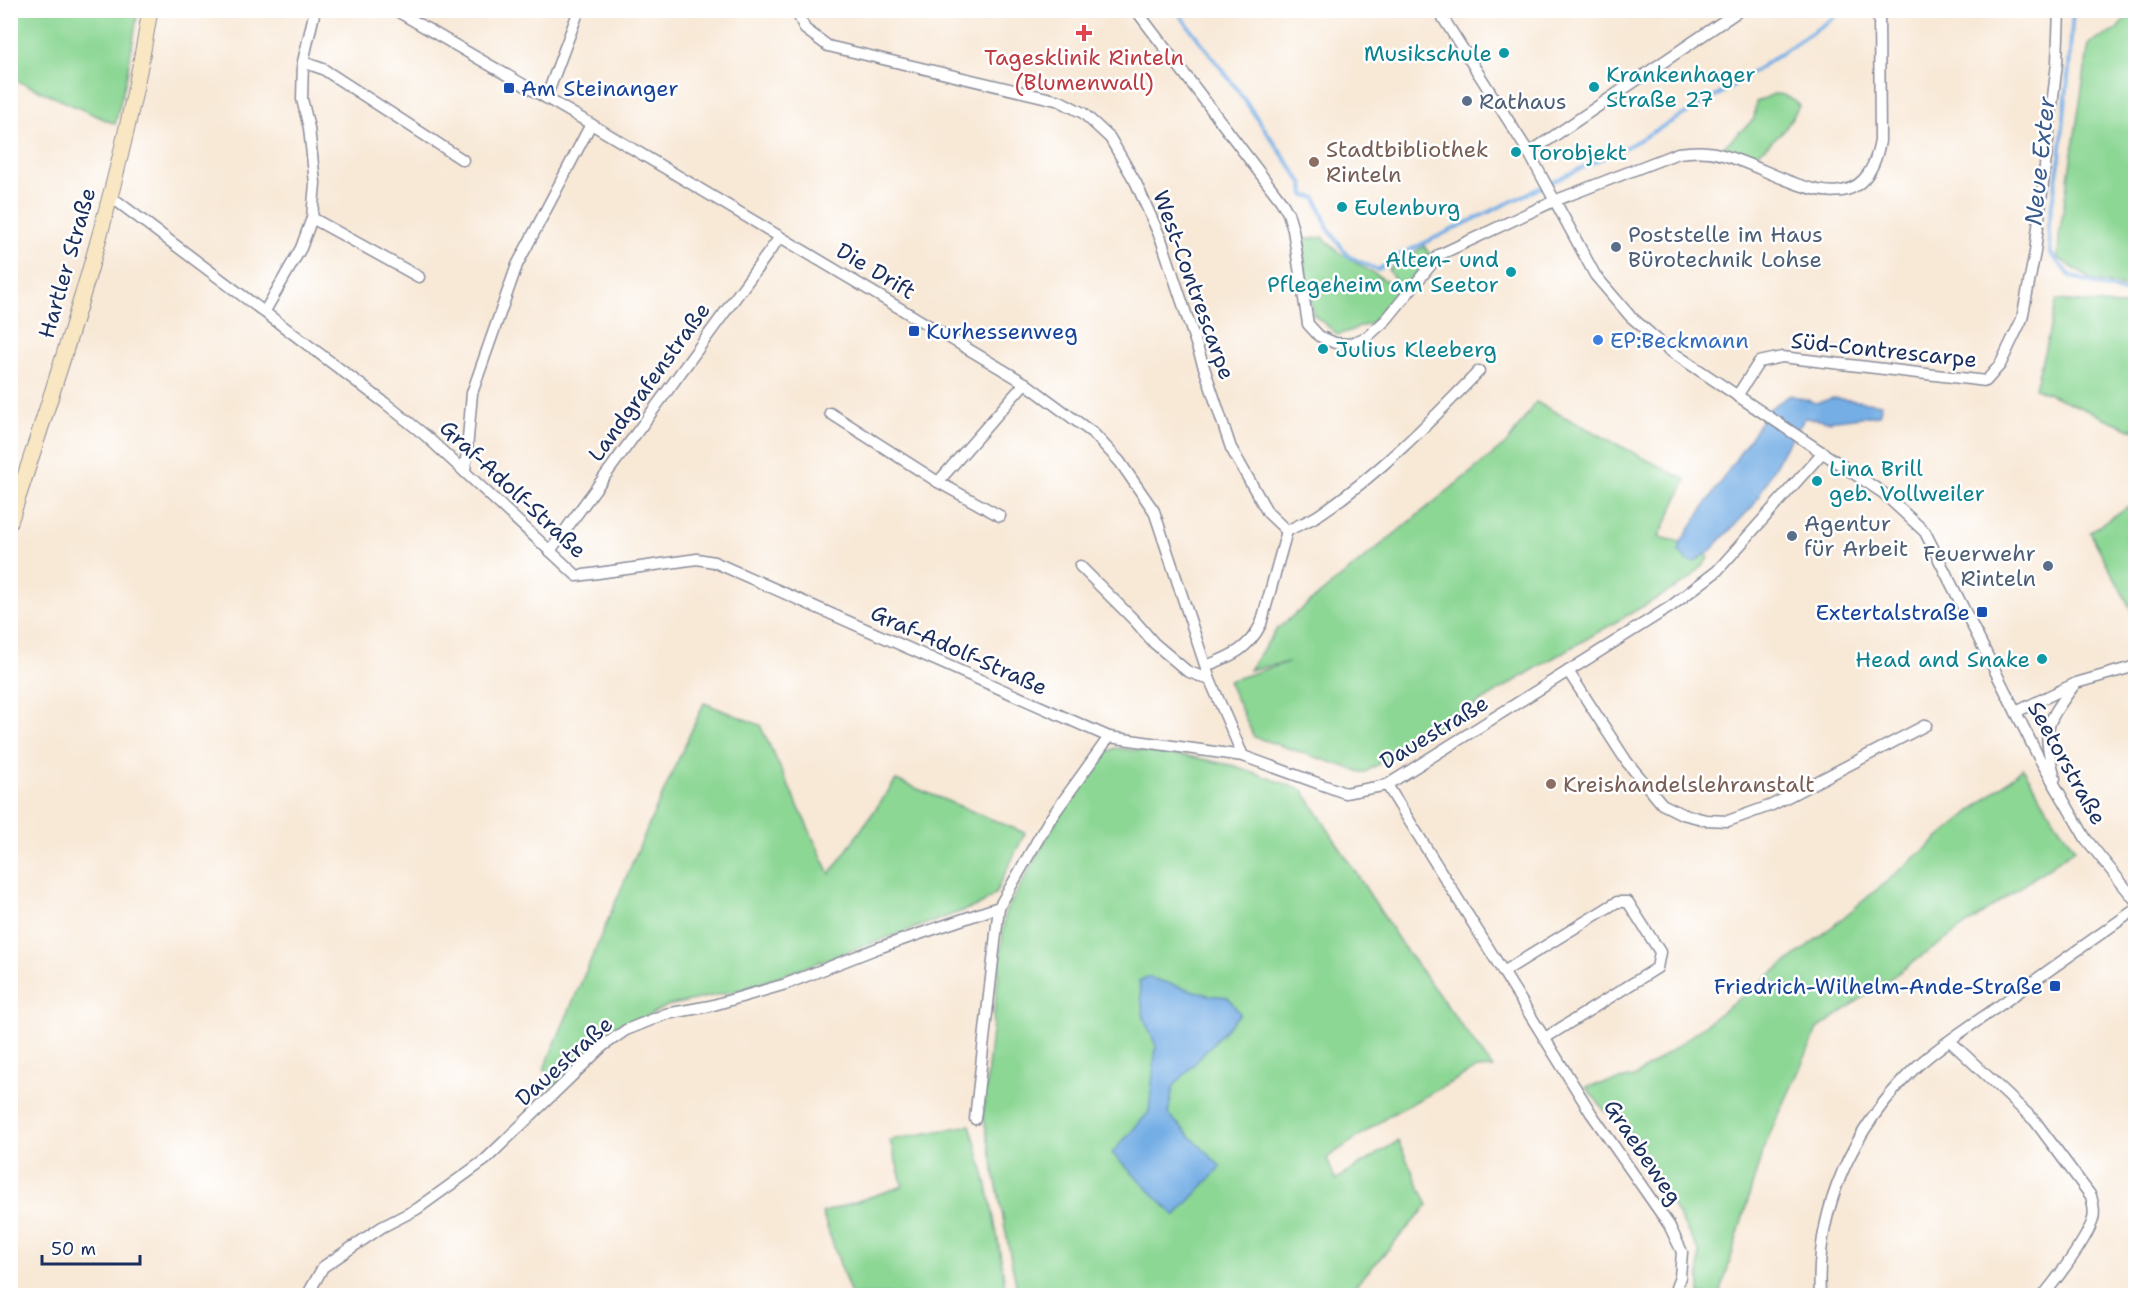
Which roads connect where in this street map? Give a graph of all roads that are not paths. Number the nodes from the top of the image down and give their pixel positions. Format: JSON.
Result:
{"nodes":[{"id":1,"x":150,"y":10,"type":"edge"},
{"id":2,"x":315,"y":10,"type":"edge"},
{"id":3,"x":395,"y":10,"type":"edge"},
{"id":4,"x":579,"y":10,"type":"edge"},
{"id":5,"x":796,"y":10,"type":"edge"},
{"id":6,"x":1136,"y":10,"type":"edge"},
{"id":7,"x":1438,"y":10,"type":"edge"},
{"id":8,"x":1740,"y":10,"type":"edge"},
{"id":9,"x":1879,"y":10,"type":"edge"},
{"id":10,"x":2059,"y":10,"type":"edge"},
{"id":11,"x":303,"y":62,"type":"junction"},
{"id":12,"x":546,"y":98,"type":"junction"},
{"id":13,"x":591,"y":124,"type":"junction"},
{"id":14,"x":1529,"y":153,"type":"junction"},
{"id":15,"x":463,"y":160,"type":"dead end"},
{"id":16,"x":109,"y":200,"type":"junction"},
{"id":17,"x":1554,"y":201,"type":"junction"},
{"id":18,"x":312,"y":218,"type":"junction"},
{"id":19,"x":780,"y":237,"type":"junction"},
{"id":20,"x":419,"y":278,"type":"dead end"},
{"id":21,"x":266,"y":311,"type":"junction"},
{"id":22,"x":1479,"y":371,"type":"dead end"},
{"id":23,"x":1025,"y":383,"type":"junction"},
{"id":24,"x":1737,"y":396,"type":"junction"},
{"id":25,"x":830,"y":413,"type":"dead end"},
{"id":26,"x":1823,"y":452,"type":"junction"},
{"id":27,"x":465,"y":472,"type":"junction"},
{"id":28,"x":938,"y":482,"type":"junction"},
{"id":29,"x":1000,"y":516,"type":"dead end"},
{"id":30,"x":10,"y":522,"type":"edge"},
{"id":31,"x":1287,"y":531,"type":"junction"},
{"id":32,"x":550,"y":551,"type":"junction"},
{"id":33,"x":1080,"y":566,"type":"dead end"},
{"id":34,"x":1206,"y":666,"type":"junction"},
{"id":35,"x":2136,"y":666,"type":"edge"},
{"id":36,"x":1568,"y":672,"type":"junction"},
{"id":37,"x":1210,"y":680,"type":"junction"},
{"id":38,"x":2076,"y":683,"type":"junction"},
{"id":39,"x":2016,"y":712,"type":"junction"},
{"id":40,"x":1926,"y":725,"type":"dead end"},
{"id":41,"x":1109,"y":737,"type":"junction"},
{"id":42,"x":1243,"y":756,"type":"junction"},
{"id":43,"x":1387,"y":785,"type":"junction"},
{"id":44,"x":2059,"y":793,"type":"junction"},
{"id":45,"x":2136,"y":901,"type":"edge"},
{"id":46,"x":999,"y":907,"type":"junction"},
{"id":47,"x":2136,"y":909,"type":"edge"},
{"id":48,"x":1503,"y":972,"type":"junction"},
{"id":49,"x":1545,"y":1038,"type":"junction"},
{"id":50,"x":1950,"y":1041,"type":"junction"},
{"id":51,"x":975,"y":1119,"type":"dead end"},
{"id":52,"x":307,"y":1296,"type":"edge"},
{"id":53,"x":1634,"y":1296,"type":"edge"},
{"id":54,"x":1659,"y":1296,"type":"edge"},
{"id":55,"x":1673,"y":1296,"type":"edge"},
{"id":56,"x":1820,"y":1296,"type":"edge"},
{"id":57,"x":2043,"y":1296,"type":"edge"}],
"edges":[{"from":1,"to":16,"type":"main road","name":"Hartler Straße"},
{"from":2,"to":11,"type":"street"},
{"from":3,"to":12,"type":"street","name":"Die Drift"},
{"from":4,"to":12,"type":"street"},
{"from":5,"to":31,"type":"street","name":"West-Contrescarpe"},
{"from":6,"to":17,"type":"street"},
{"from":7,"to":14,"type":"street","name":"Seetorstraße"},
{"from":8,"to":14,"type":"street"},
{"from":9,"to":17,"type":"street"},
{"from":10,"to":24,"type":"street","name":"Süd-Contrescarpe"},
{"from":11,"to":15,"type":"street"},
{"from":11,"to":18,"type":"street"},
{"from":12,"to":13,"type":"street","name":"Die Drift"},
{"from":13,"to":19,"type":"street","name":"Die Drift"},
{"from":13,"to":27,"type":"street"},
{"from":14,"to":17,"type":"street","name":"Seetorstraße"},
{"from":16,"to":21,"type":"street","name":"Graf-Adolf-Straße"},
{"from":16,"to":30,"type":"main road","name":"Hartler Straße"},
{"from":17,"to":24,"type":"street","name":"Seetorstraße"},
{"from":18,"to":20,"type":"street"},
{"from":18,"to":21,"type":"street"},
{"from":19,"to":23,"type":"street","name":"Die Drift"},
{"from":19,"to":32,"type":"street","name":"Landgrafenstraße"},
{"from":21,"to":27,"type":"street","name":"Graf-Adolf-Straße"},
{"from":22,"to":31,"type":"street"},
{"from":23,"to":28,"type":"street"},
{"from":23,"to":34,"type":"street","name":"Die Drift"},
{"from":24,"to":26,"type":"street","name":"Seetorstraße"},
{"from":25,"to":28,"type":"street"},
{"from":26,"to":36,"type":"street","name":"Dauestraße"},
{"from":26,"to":39,"type":"street","name":"Seetorstraße"},
{"from":27,"to":32,"type":"street","name":"Graf-Adolf-Straße"},
{"from":28,"to":29,"type":"street"},
{"from":31,"to":34,"type":"street"},
{"from":32,"to":41,"type":"street","name":"Graf-Adolf-Straße"},
{"from":33,"to":37,"type":"street"},
{"from":34,"to":37,"type":"street","name":"Die Drift"},
{"from":35,"to":38,"type":"street"},
{"from":36,"to":40,"type":"street"},
{"from":36,"to":43,"type":"street","name":"Dauestraße"},
{"from":37,"to":42,"type":"street","name":"Die Drift"},
{"from":38,"to":39,"type":"street"},
{"from":38,"to":44,"type":"street"},
{"from":39,"to":44,"type":"street","name":"Seetorstraße"},
{"from":41,"to":42,"type":"street","name":"Dauestraße"},
{"from":41,"to":46,"type":"street"},
{"from":42,"to":43,"type":"street","name":"Dauestraße"},
{"from":43,"to":48,"type":"street","name":"Graebeweg"},
{"from":44,"to":45,"type":"street","name":"Seetorstraße"},
{"from":46,"to":51,"type":"street"},
{"from":46,"to":52,"type":"street","name":"Dauestraße"},
{"from":47,"to":50,"type":"street"},
{"from":48,"to":49,"type":"street","name":"Graebeweg"},
{"from":48,"to":49,"type":"street"},
{"from":49,"to":55,"type":"street","name":"Graebeweg"},
{"from":50,"to":56,"type":"street"},
{"from":50,"to":57,"type":"street"},
{"from":53,"to":54,"type":"street"}]}
